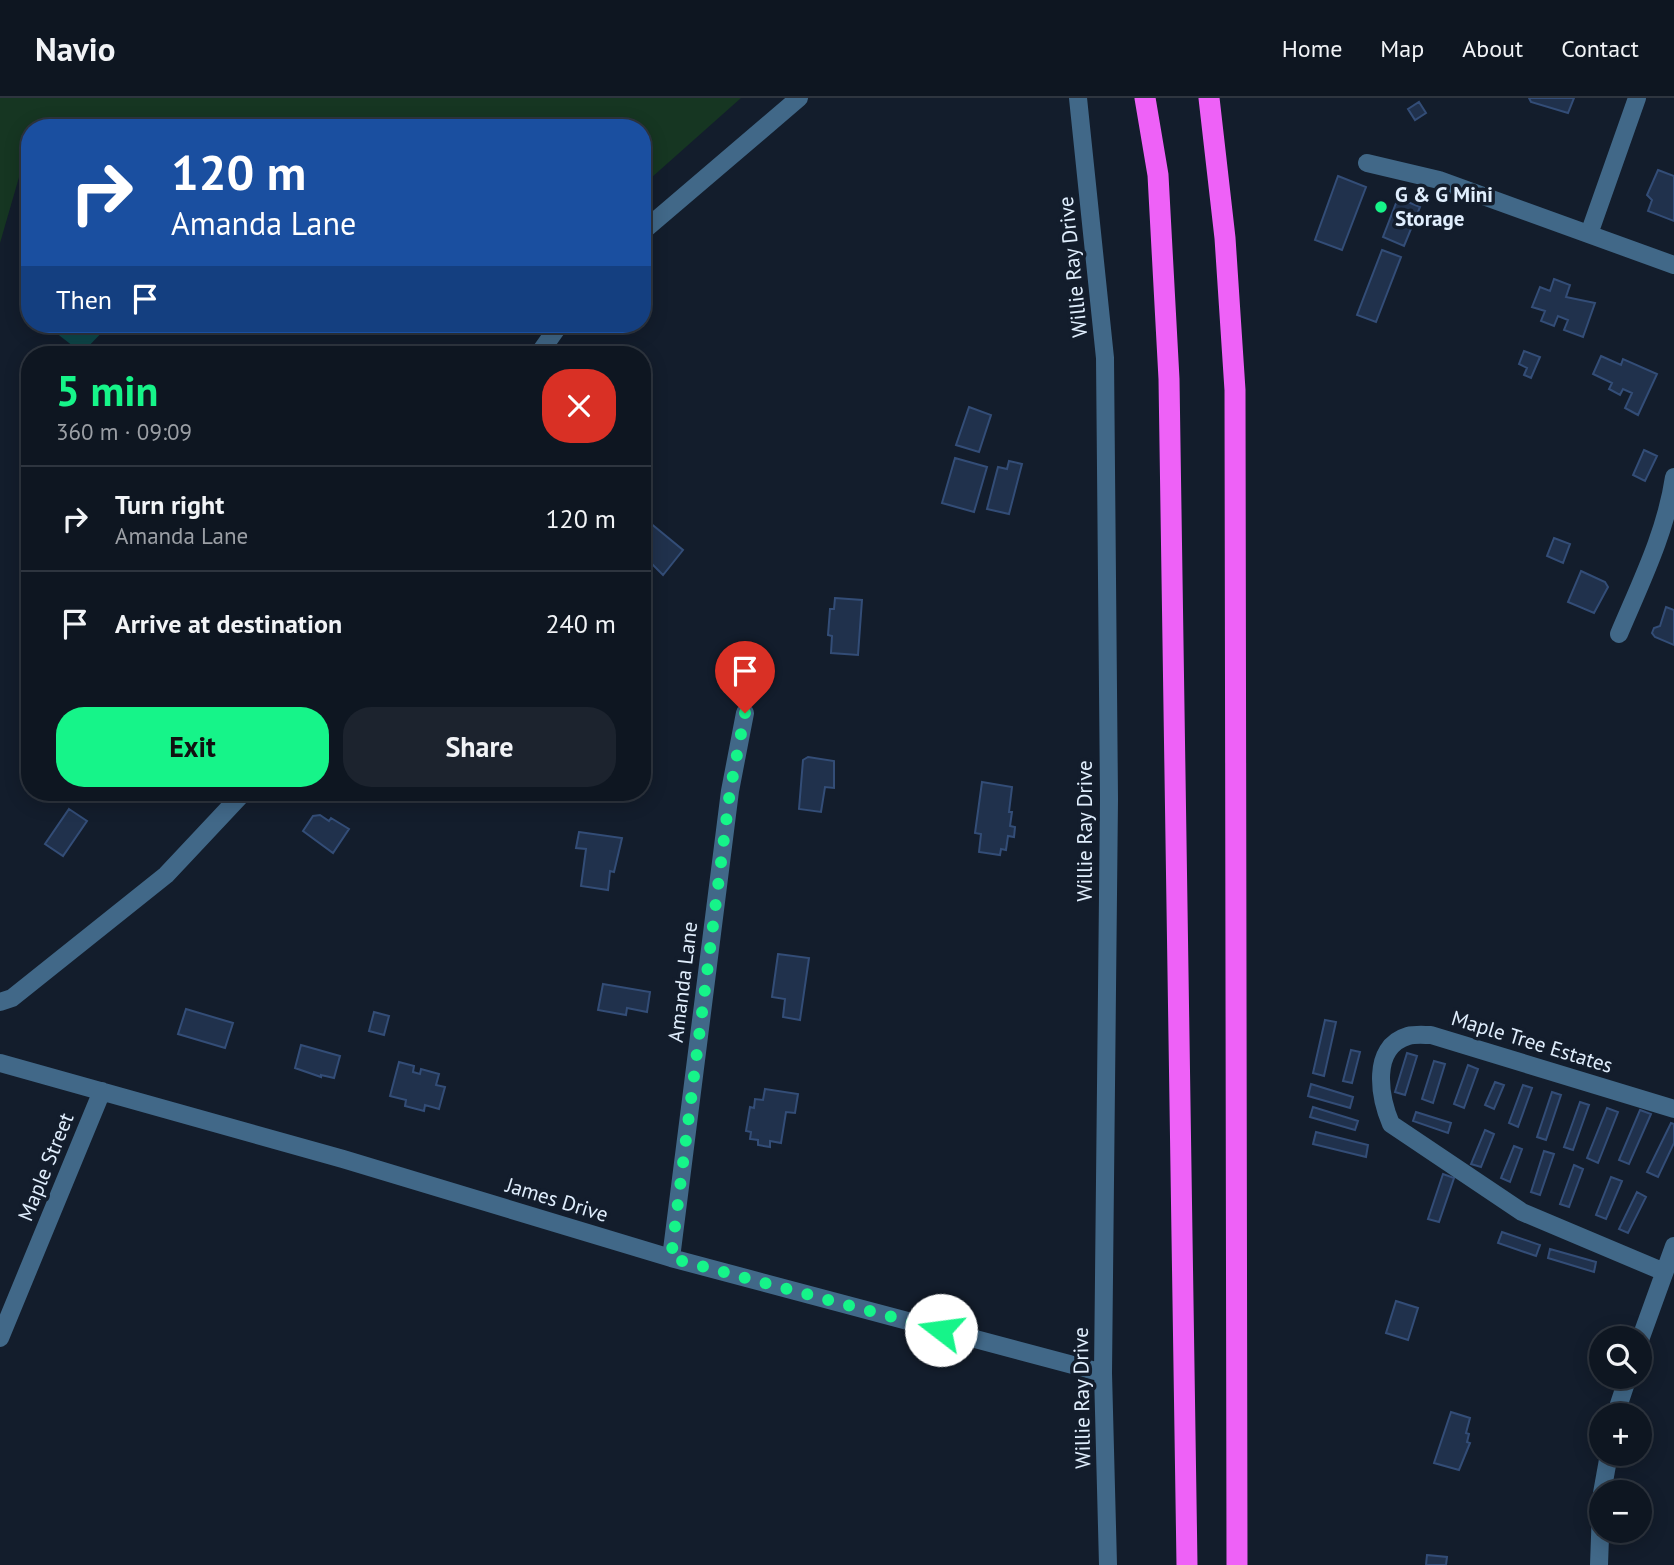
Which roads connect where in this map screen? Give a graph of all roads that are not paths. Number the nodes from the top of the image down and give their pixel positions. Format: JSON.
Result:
{"nodes":[{"id":1,"x":799,"y":98,"type":"edge"},
{"id":2,"x":1078,"y":98,"type":"edge"},
{"id":3,"x":1145,"y":98,"type":"edge"},
{"id":4,"x":1209,"y":98,"type":"edge"},
{"id":5,"x":1637,"y":98,"type":"edge"},
{"id":6,"x":1367,"y":163,"type":"dead end"},
{"id":7,"x":651,"y":224,"type":"edge"},
{"id":8,"x":1589,"y":234,"type":"junction"},
{"id":9,"x":1674,"y":265,"type":"edge"},
{"id":10,"x":1674,"y":477,"type":"edge"},
{"id":11,"x":1619,"y":634,"type":"dead end"},
{"id":12,"x":745,"y":713,"type":"dead end"},
{"id":13,"x":235,"y":801,"type":"edge"},
{"id":14,"x":0,"y":1002,"type":"edge"},
{"id":15,"x":0,"y":1063,"type":"edge"},
{"id":16,"x":102,"y":1091,"type":"junction"},
{"id":17,"x":1674,"y":1109,"type":"edge"},
{"id":18,"x":1674,"y":1246,"type":"edge"},
{"id":19,"x":671,"y":1258,"type":"junction"},
{"id":20,"x":1662,"y":1271,"type":"junction"},
{"id":21,"x":1644,"y":1326,"type":"edge"},
{"id":22,"x":0,"y":1338,"type":"edge"},
{"id":23,"x":1103,"y":1373,"type":"junction"},
{"id":24,"x":1600,"y":1543,"type":"edge"},
{"id":25,"x":1108,"y":1565,"type":"edge"},
{"id":26,"x":1187,"y":1565,"type":"edge"},
{"id":27,"x":1237,"y":1565,"type":"edge"},
{"id":28,"x":1599,"y":1565,"type":"edge"}],
"edges":[{"from":1,"to":7,"type":"street"},
{"from":2,"to":23,"type":"street","name":"Willie Ray Drive"},
{"from":3,"to":26,"type":"highway"},
{"from":4,"to":27,"type":"highway"},
{"from":5,"to":8,"type":"street"},
{"from":6,"to":8,"type":"street"},
{"from":8,"to":9,"type":"street"},
{"from":10,"to":11,"type":"street"},
{"from":12,"to":19,"type":"street","name":"Amanda Lane"},
{"from":13,"to":14,"type":"street"},
{"from":15,"to":16,"type":"street","name":"James Drive"},
{"from":16,"to":19,"type":"street","name":"James Drive"},
{"from":16,"to":22,"type":"street","name":"Maple Street"},
{"from":17,"to":20,"type":"street","name":"Maple Tree Estates"},
{"from":18,"to":20,"type":"street"},
{"from":19,"to":23,"type":"street","name":"James Drive"},
{"from":20,"to":21,"type":"street"},
{"from":23,"to":25,"type":"street","name":"Willie Ray Drive"},
{"from":24,"to":28,"type":"street"}]}
